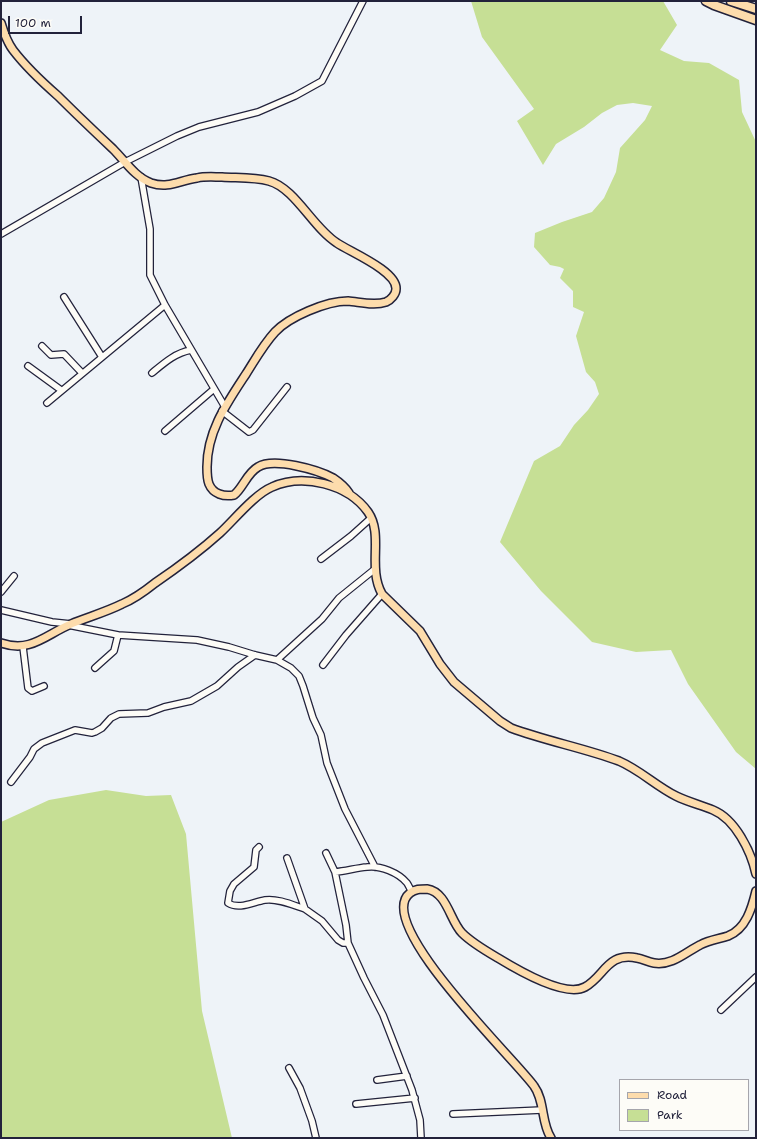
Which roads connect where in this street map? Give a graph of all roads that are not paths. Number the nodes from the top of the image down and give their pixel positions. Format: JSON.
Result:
{"nodes":[{"id":1,"x":363,"y":1,"type":"edge"},
{"id":2,"x":706,"y":1,"type":"edge"},
{"id":3,"x":731,"y":1,"type":"edge"},
{"id":4,"x":756,"y":9,"type":"edge"},
{"id":5,"x":756,"y":20,"type":"edge"},
{"id":6,"x":1,"y":23,"type":"edge"},
{"id":7,"x":125,"y":162,"type":"junction"},
{"id":8,"x":141,"y":177,"type":"junction"},
{"id":9,"x":1,"y":234,"type":"edge"},
{"id":10,"x":64,"y":297,"type":"dead end"},
{"id":11,"x":165,"y":305,"type":"junction"},
{"id":12,"x":42,"y":346,"type":"dead end"},
{"id":13,"x":191,"y":350,"type":"junction"},
{"id":14,"x":102,"y":357,"type":"junction"},
{"id":15,"x":28,"y":366,"type":"dead end"},
{"id":16,"x":82,"y":373,"type":"junction"},
{"id":17,"x":152,"y":373,"type":"dead end"},
{"id":18,"x":287,"y":387,"type":"dead end"},
{"id":19,"x":61,"y":390,"type":"junction"},
{"id":20,"x":214,"y":390,"type":"junction"},
{"id":21,"x":47,"y":403,"type":"dead end"},
{"id":22,"x":224,"y":409,"type":"junction"},
{"id":23,"x":165,"y":431,"type":"dead end"},
{"id":24,"x":352,"y":496,"type":"junction"},
{"id":25,"x":372,"y":518,"type":"junction"},
{"id":26,"x":321,"y":559,"type":"dead end"},
{"id":27,"x":375,"y":569,"type":"junction"},
{"id":28,"x":14,"y":576,"type":"dead end"},
{"id":29,"x":1,"y":592,"type":"edge"},
{"id":30,"x":382,"y":594,"type":"junction"},
{"id":31,"x":1,"y":610,"type":"edge"},
{"id":32,"x":70,"y":624,"type":"junction"},
{"id":33,"x":118,"y":635,"type":"junction"},
{"id":34,"x":1,"y":643,"type":"edge"},
{"id":35,"x":22,"y":647,"type":"junction"},
{"id":36,"x":255,"y":655,"type":"junction"},
{"id":37,"x":277,"y":660,"type":"junction"},
{"id":38,"x":323,"y":665,"type":"dead end"},
{"id":39,"x":95,"y":668,"type":"dead end"},
{"id":40,"x":44,"y":686,"type":"dead end"},
{"id":41,"x":11,"y":782,"type":"dead end"},
{"id":42,"x":259,"y":847,"type":"dead end"},
{"id":43,"x":326,"y":853,"type":"dead end"},
{"id":44,"x":287,"y":858,"type":"dead end"},
{"id":45,"x":375,"y":867,"type":"junction"},
{"id":46,"x":335,"y":872,"type":"junction"},
{"id":47,"x":756,"y":874,"type":"edge"},
{"id":48,"x":756,"y":891,"type":"edge"},
{"id":49,"x":412,"y":892,"type":"junction"},
{"id":50,"x":305,"y":909,"type":"junction"},
{"id":51,"x":348,"y":943,"type":"junction"},
{"id":52,"x":756,"y":977,"type":"edge"},
{"id":53,"x":721,"y":1010,"type":"dead end"},
{"id":54,"x":289,"y":1068,"type":"dead end"},
{"id":55,"x":407,"y":1076,"type":"junction"},
{"id":56,"x":377,"y":1080,"type":"dead end"},
{"id":57,"x":414,"y":1098,"type":"junction"},
{"id":58,"x":356,"y":1104,"type":"dead end"},
{"id":59,"x":542,"y":1110,"type":"junction"},
{"id":60,"x":454,"y":1114,"type":"dead end"},
{"id":61,"x":549,"y":1137,"type":"edge"},
{"id":62,"x":316,"y":1138,"type":"edge"},
{"id":63,"x":421,"y":1138,"type":"edge"}],
"edges":[{"from":1,"to":7,"type":"street"},
{"from":2,"to":5,"type":"highway"},
{"from":3,"to":4,"type":"highway"},
{"from":6,"to":7,"type":"main road"},
{"from":7,"to":8,"type":"main road"},
{"from":7,"to":9,"type":"street"},
{"from":8,"to":11,"type":"street"},
{"from":8,"to":22,"type":"main road"},
{"from":10,"to":14,"type":"street"},
{"from":11,"to":13,"type":"street"},
{"from":11,"to":14,"type":"street"},
{"from":12,"to":16,"type":"street"},
{"from":13,"to":17,"type":"street"},
{"from":13,"to":20,"type":"street"},
{"from":14,"to":16,"type":"street"},
{"from":15,"to":19,"type":"street"},
{"from":16,"to":19,"type":"street"},
{"from":18,"to":22,"type":"street"},
{"from":19,"to":21,"type":"street"},
{"from":20,"to":22,"type":"street"},
{"from":20,"to":23,"type":"street"},
{"from":22,"to":24,"type":"main road"},
{"from":24,"to":25,"type":"main road"},
{"from":24,"to":32,"type":"main road"},
{"from":25,"to":26,"type":"street"},
{"from":25,"to":27,"type":"main road"},
{"from":27,"to":30,"type":"main road"},
{"from":27,"to":37,"type":"street"},
{"from":28,"to":29,"type":"street"},
{"from":30,"to":38,"type":"street"},
{"from":30,"to":47,"type":"main road"},
{"from":31,"to":32,"type":"street"},
{"from":32,"to":33,"type":"street"},
{"from":32,"to":35,"type":"main road"},
{"from":33,"to":36,"type":"street"},
{"from":33,"to":39,"type":"street"},
{"from":34,"to":35,"type":"main road"},
{"from":35,"to":40,"type":"street"},
{"from":36,"to":37,"type":"street"},
{"from":36,"to":41,"type":"street"},
{"from":37,"to":45,"type":"street"},
{"from":42,"to":50,"type":"street"},
{"from":43,"to":46,"type":"street"},
{"from":44,"to":50,"type":"street"},
{"from":45,"to":46,"type":"street"},
{"from":45,"to":49,"type":"street"},
{"from":46,"to":51,"type":"street"},
{"from":48,"to":49,"type":"main road"},
{"from":49,"to":59,"type":"main road"},
{"from":50,"to":51,"type":"street"},
{"from":51,"to":55,"type":"street"},
{"from":52,"to":53,"type":"street"},
{"from":54,"to":62,"type":"street"},
{"from":55,"to":56,"type":"street"},
{"from":55,"to":57,"type":"street"},
{"from":57,"to":58,"type":"street"},
{"from":57,"to":63,"type":"street"},
{"from":59,"to":60,"type":"street"},
{"from":59,"to":61,"type":"main road"}]}
